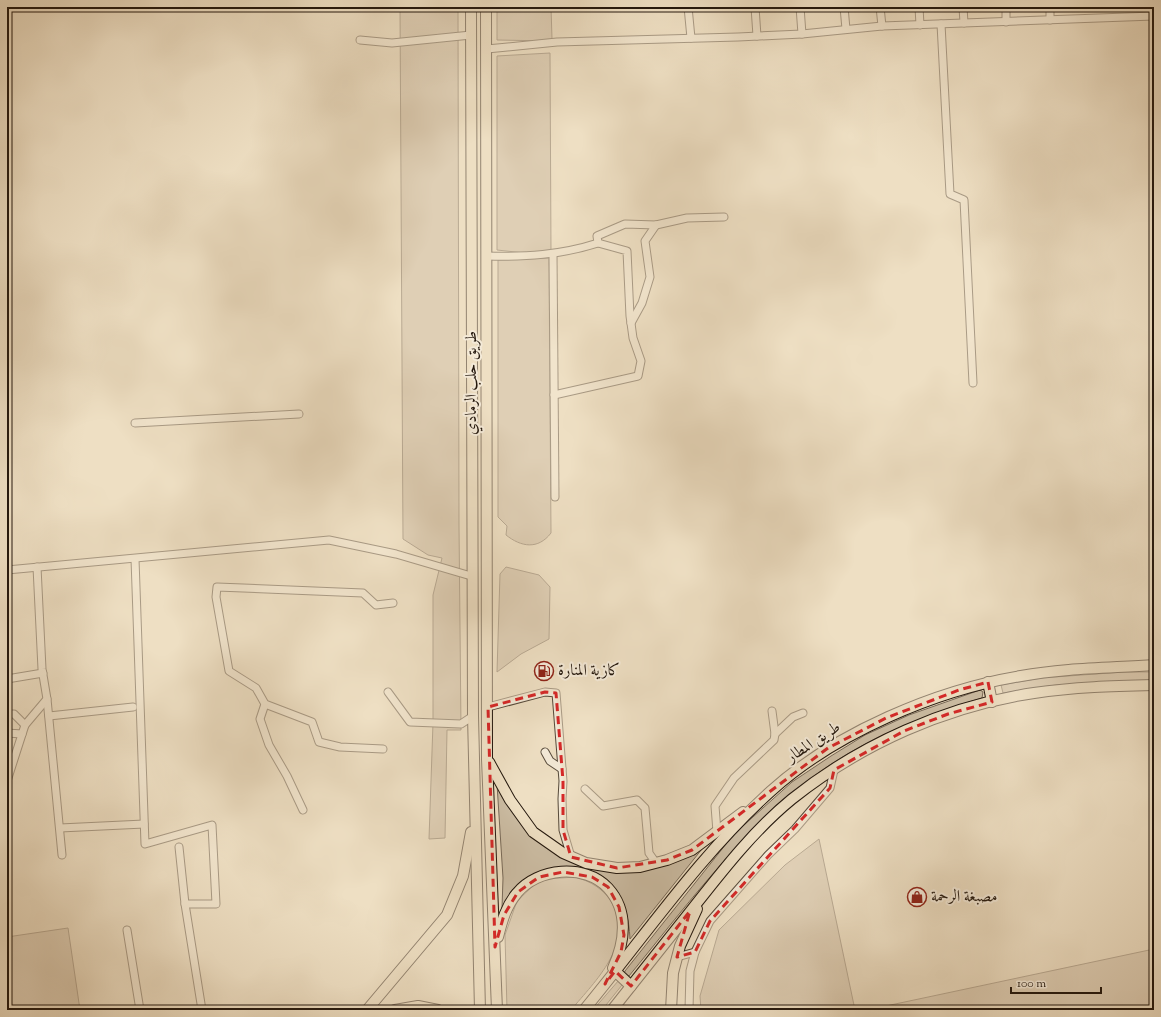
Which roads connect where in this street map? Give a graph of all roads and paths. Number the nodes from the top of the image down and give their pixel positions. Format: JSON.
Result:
{"nodes":[{"id":1,"x":471,"y":7,"type":"edge"},
{"id":2,"x":486,"y":7,"type":"edge"},
{"id":3,"x":688,"y":7,"type":"edge"},
{"id":4,"x":755,"y":7,"type":"edge"},
{"id":5,"x":800,"y":7,"type":"edge"},
{"id":6,"x":844,"y":7,"type":"edge"},
{"id":7,"x":880,"y":7,"type":"edge"},
{"id":8,"x":919,"y":7,"type":"edge"},
{"id":9,"x":964,"y":7,"type":"edge"},
{"id":10,"x":1006,"y":7,"type":"edge"},
{"id":11,"x":1050,"y":7,"type":"edge"},
{"id":12,"x":1154,"y":16,"type":"edge"},
{"id":13,"x":1050,"y":20,"type":"junction"},
{"id":14,"x":1006,"y":22,"type":"junction"},
{"id":15,"x":964,"y":23,"type":"junction"},
{"id":16,"x":941,"y":24,"type":"junction"},
{"id":17,"x":920,"y":25,"type":"junction"},
{"id":18,"x":882,"y":26,"type":"junction"},
{"id":19,"x":846,"y":29,"type":"junction"},
{"id":20,"x":802,"y":34,"type":"junction"},
{"id":21,"x":471,"y":35,"type":"junction"},
{"id":22,"x":757,"y":36,"type":"junction"},
{"id":23,"x":691,"y":38,"type":"junction"},
{"id":24,"x":360,"y":40,"type":"dead end"},
{"id":25,"x":486,"y":49,"type":"junction"},
{"id":26,"x":724,"y":217,"type":"dead end"},
{"id":27,"x":656,"y":225,"type":"junction"},
{"id":28,"x":598,"y":243,"type":"junction"},
{"id":29,"x":553,"y":254,"type":"junction"},
{"id":30,"x":487,"y":256,"type":"junction"},
{"id":31,"x":631,"y":323,"type":"junction"},
{"id":32,"x":973,"y":383,"type":"dead end"},
{"id":33,"x":554,"y":395,"type":"junction"},
{"id":34,"x":299,"y":414,"type":"dead end"},
{"id":35,"x":136,"y":423,"type":"dead end"},
{"id":36,"x":555,"y":497,"type":"dead end"},
{"id":37,"x":135,"y":559,"type":"junction"},
{"id":38,"x":37,"y":567,"type":"junction"},
{"id":39,"x":7,"y":570,"type":"edge"},
{"id":40,"x":471,"y":580,"type":"junction"},
{"id":41,"x":393,"y":603,"type":"dead end"},
{"id":42,"x":1154,"y":666,"type":"edge"},
{"id":43,"x":42,"y":673,"type":"junction"},
{"id":44,"x":7,"y":679,"type":"edge"},
{"id":45,"x":988,"y":682,"type":"junction"},
{"id":46,"x":1154,"y":685,"type":"edge"},
{"id":47,"x":388,"y":692,"type":"dead end"},
{"id":48,"x":47,"y":699,"type":"junction"},
{"id":49,"x":992,"y":702,"type":"junction"},
{"id":50,"x":265,"y":704,"type":"junction"},
{"id":51,"x":133,"y":707,"type":"dead end"},
{"id":52,"x":488,"y":707,"type":"junction"},
{"id":53,"x":772,"y":711,"type":"dead end"},
{"id":54,"x":803,"y":713,"type":"dead end"},
{"id":55,"x":7,"y":714,"type":"edge"},
{"id":56,"x":49,"y":716,"type":"junction"},
{"id":57,"x":473,"y":716,"type":"junction"},
{"id":58,"x":25,"y":725,"type":"junction"},
{"id":59,"x":7,"y":733,"type":"edge"},
{"id":60,"x":22,"y":734,"type":"junction"},
{"id":61,"x":775,"y":734,"type":"junction"},
{"id":62,"x":473,"y":736,"type":"junction"},
{"id":63,"x":383,"y":749,"type":"dead end"},
{"id":64,"x":545,"y":752,"type":"dead end"},
{"id":65,"x":488,"y":759,"type":"junction"},
{"id":66,"x":562,"y":769,"type":"junction"},
{"id":67,"x":834,"y":770,"type":"junction"},
{"id":68,"x":7,"y":781,"type":"edge"},
{"id":69,"x":585,"y":789,"type":"dead end"},
{"id":70,"x":772,"y":790,"type":"junction"},
{"id":71,"x":303,"y":810,"type":"dead end"},
{"id":72,"x":144,"y":824,"type":"junction"},
{"id":73,"x":60,"y":828,"type":"junction"},
{"id":74,"x":717,"y":832,"type":"junction"},
{"id":75,"x":179,"y":848,"type":"dead end"},
{"id":76,"x":62,"y":855,"type":"dead end"},
{"id":77,"x":571,"y":857,"type":"junction"},
{"id":78,"x":656,"y":863,"type":"junction"},
{"id":79,"x":704,"y":894,"type":"junction"},
{"id":80,"x":185,"y":904,"type":"junction"},
{"id":81,"x":127,"y":930,"type":"dead end"},
{"id":82,"x":495,"y":947,"type":"junction"},
{"id":83,"x":695,"y":952,"type":"junction"},
{"id":84,"x":677,"y":957,"type":"junction"},
{"id":85,"x":615,"y":971,"type":"junction"},
{"id":86,"x":605,"y":984,"type":"junction"},
{"id":87,"x":631,"y":986,"type":"junction"},
{"id":88,"x":689,"y":1007,"type":"edge"},
{"id":89,"x":140,"y":1010,"type":"edge"},
{"id":90,"x":202,"y":1010,"type":"edge"},
{"id":91,"x":367,"y":1010,"type":"edge"},
{"id":92,"x":395,"y":1010,"type":"edge"},
{"id":93,"x":438,"y":1010,"type":"edge"},
{"id":94,"x":480,"y":1010,"type":"edge"},
{"id":95,"x":497,"y":1010,"type":"edge"},
{"id":96,"x":584,"y":1010,"type":"edge"},
{"id":97,"x":612,"y":1010,"type":"edge"},
{"id":98,"x":671,"y":1010,"type":"edge"},
{"id":99,"x":695,"y":1010,"type":"edge"}],
"edges":[{"from":1,"to":21,"type":"highway","name":"طريق حلب الرمادي"},
{"from":2,"to":25,"type":"highway","name":"طريق حلب الرمادي"},
{"from":3,"to":23,"type":"street"},
{"from":4,"to":22,"type":"street"},
{"from":5,"to":20,"type":"street"},
{"from":6,"to":19,"type":"street"},
{"from":7,"to":18,"type":"street"},
{"from":8,"to":17,"type":"street"},
{"from":9,"to":15,"type":"street"},
{"from":10,"to":14,"type":"street"},
{"from":11,"to":13,"type":"street"},
{"from":12,"to":13,"type":"street"},
{"from":13,"to":14,"type":"street"},
{"from":14,"to":15,"type":"street"},
{"from":15,"to":16,"type":"street"},
{"from":16,"to":17,"type":"street"},
{"from":16,"to":32,"type":"street"},
{"from":17,"to":18,"type":"street"},
{"from":18,"to":19,"type":"street"},
{"from":19,"to":20,"type":"street"},
{"from":20,"to":22,"type":"street"},
{"from":21,"to":24,"type":"street"},
{"from":21,"to":40,"type":"highway","name":"طريق حلب الرمادي"},
{"from":22,"to":23,"type":"street"},
{"from":23,"to":25,"type":"street"},
{"from":25,"to":30,"type":"highway","name":"طريق حلب الرمادي"},
{"from":26,"to":27,"type":"street"},
{"from":27,"to":28,"type":"street"},
{"from":27,"to":31,"type":"street"},
{"from":28,"to":29,"type":"street"},
{"from":28,"to":31,"type":"street"},
{"from":29,"to":30,"type":"street"},
{"from":29,"to":33,"type":"street"},
{"from":30,"to":52,"type":"highway","name":"طريق حلب الرمادي"},
{"from":31,"to":33,"type":"street"},
{"from":33,"to":36,"type":"street"},
{"from":34,"to":35,"type":"street"},
{"from":37,"to":38,"type":"street"},
{"from":37,"to":40,"type":"street"},
{"from":37,"to":72,"type":"street"},
{"from":38,"to":39,"type":"street"},
{"from":38,"to":43,"type":"street"},
{"from":40,"to":57,"type":"highway","name":"طريق حلب الرمادي"},
{"from":41,"to":50,"type":"street"},
{"from":42,"to":45,"type":"highway","name":"طريق المطار"},
{"from":43,"to":44,"type":"street"},
{"from":43,"to":48,"type":"street"},
{"from":45,"to":49,"type":"highway"},
{"from":45,"to":70,"type":"highway","name":"طريق المطار"},
{"from":46,"to":49,"type":"highway","name":"طريق المطار"},
{"from":47,"to":57,"type":"street"},
{"from":48,"to":56,"type":"street"},
{"from":48,"to":58,"type":"street"},
{"from":49,"to":67,"type":"highway","name":"طريق المطار"},
{"from":50,"to":63,"type":"street"},
{"from":50,"to":71,"type":"street"},
{"from":51,"to":56,"type":"street"},
{"from":52,"to":65,"type":"highway","name":"طريق حلب الرمادي"},
{"from":52,"to":66,"type":"street"},
{"from":53,"to":61,"type":"street"},
{"from":54,"to":61,"type":"street"},
{"from":55,"to":58,"type":"street"},
{"from":56,"to":73,"type":"street"},
{"from":57,"to":62,"type":"highway","name":"طريق حلب الرمادي"},
{"from":58,"to":60,"type":"street"},
{"from":59,"to":60,"type":"street"},
{"from":60,"to":68,"type":"street"},
{"from":61,"to":74,"type":"street"},
{"from":62,"to":91,"type":"highway"},
{"from":62,"to":94,"type":"highway"},
{"from":64,"to":66,"type":"street"},
{"from":65,"to":77,"type":"highway"},
{"from":65,"to":82,"type":"highway","name":"طريق حلب الرمادي"},
{"from":66,"to":77,"type":"street"},
{"from":67,"to":79,"type":"highway","name":"طريق المطار"},
{"from":67,"to":83,"type":"street"},
{"from":69,"to":78,"type":"street"},
{"from":70,"to":74,"type":"highway"},
{"from":70,"to":85,"type":"highway","name":"طريق المطار"},
{"from":72,"to":73,"type":"street"},
{"from":72,"to":80,"type":"street"},
{"from":73,"to":76,"type":"street"},
{"from":74,"to":78,"type":"highway"},
{"from":75,"to":80,"type":"street"},
{"from":77,"to":78,"type":"highway"},
{"from":79,"to":84,"type":"highway"},
{"from":79,"to":87,"type":"highway","name":"طريق المطار"},
{"from":80,"to":90,"type":"street"},
{"from":81,"to":89,"type":"street"},
{"from":82,"to":86,"type":"highway"},
{"from":82,"to":95,"type":"highway","name":"طريق حلب الرمادي"},
{"from":83,"to":84,"type":"street"},
{"from":83,"to":88,"type":"street"},
{"from":84,"to":98,"type":"highway"},
{"from":85,"to":86,"type":"highway","name":"طريق المطار"},
{"from":85,"to":87,"type":"highway"},
{"from":86,"to":96,"type":"highway","name":"طريق المطار"},
{"from":87,"to":97,"type":"highway","name":"طريق المطار"},
{"from":88,"to":99,"type":"street"},
{"from":92,"to":93,"type":"highway"}]}
